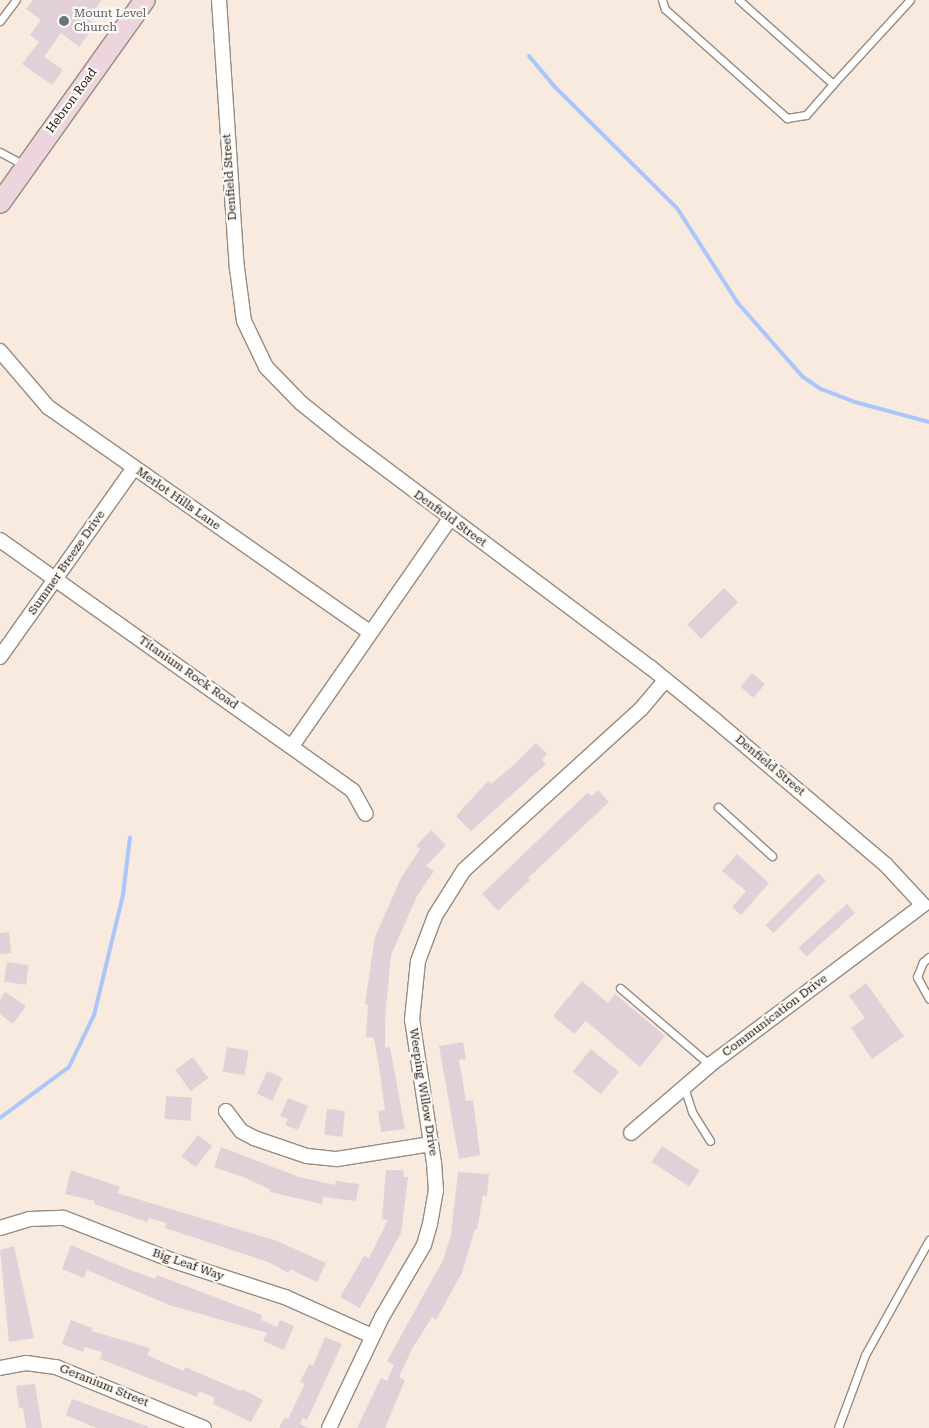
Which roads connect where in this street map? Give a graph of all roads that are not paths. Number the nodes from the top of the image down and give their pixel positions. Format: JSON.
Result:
{"nodes":[{"id":1,"x":16,"y":0,"type":"edge"},
{"id":2,"x":145,"y":0,"type":"edge"},
{"id":3,"x":218,"y":0,"type":"edge"},
{"id":4,"x":662,"y":0,"type":"edge"},
{"id":5,"x":739,"y":0,"type":"edge"},
{"id":6,"x":910,"y":0,"type":"edge"},
{"id":7,"x":0,"y":21,"type":"edge"},
{"id":8,"x":834,"y":84,"type":"junction"},
{"id":9,"x":0,"y":152,"type":"edge"},
{"id":10,"x":26,"y":166,"type":"junction"},
{"id":11,"x":0,"y":203,"type":"edge"},
{"id":12,"x":0,"y":352,"type":"edge"},
{"id":13,"x":134,"y":468,"type":"junction"},
{"id":14,"x":450,"y":519,"type":"junction"},
{"id":15,"x":0,"y":540,"type":"edge"},
{"id":16,"x":55,"y":579,"type":"junction"},
{"id":17,"x":369,"y":632,"type":"junction"},
{"id":18,"x":0,"y":657,"type":"edge"},
{"id":19,"x":665,"y":680,"type":"junction"},
{"id":20,"x":292,"y":746,"type":"junction"},
{"id":21,"x":718,"y":807,"type":"dead end"},
{"id":22,"x":366,"y":814,"type":"dead end"},
{"id":23,"x":772,"y":856,"type":"dead end"},
{"id":24,"x":923,"y":905,"type":"joint"},
{"id":25,"x":929,"y":957,"type":"edge"},
{"id":26,"x":620,"y":988,"type":"dead end"},
{"id":27,"x":929,"y":999,"type":"edge"},
{"id":28,"x":710,"y":1065,"type":"junction"},
{"id":29,"x":684,"y":1087,"type":"junction"},
{"id":30,"x":226,"y":1111,"type":"dead end"},
{"id":31,"x":631,"y":1132,"type":"dead end"},
{"id":32,"x":710,"y":1141,"type":"dead end"},
{"id":33,"x":431,"y":1144,"type":"junction"},
{"id":34,"x":0,"y":1228,"type":"edge"},
{"id":35,"x":929,"y":1240,"type":"edge"},
{"id":36,"x":372,"y":1336,"type":"junction"},
{"id":37,"x":0,"y":1368,"type":"edge"},
{"id":38,"x":204,"y":1428,"type":"edge"},
{"id":39,"x":329,"y":1428,"type":"edge"},
{"id":40,"x":838,"y":1428,"type":"edge"}],
"edges":[{"from":1,"to":7,"type":"lane"},
{"from":2,"to":10,"type":"street","name":"Hebron Road"},
{"from":3,"to":14,"type":"street","name":"Denfield Street"},
{"from":4,"to":8,"type":"lane"},
{"from":5,"to":8,"type":"lane"},
{"from":6,"to":8,"type":"lane"},
{"from":9,"to":10,"type":"lane"},
{"from":10,"to":11,"type":"street","name":"Hebron Road"},
{"from":12,"to":13,"type":"street","name":"Merlot Hills Lane"},
{"from":13,"to":16,"type":"street","name":"Summer Breeze Drive"},
{"from":13,"to":17,"type":"street","name":"Merlot Hills Lane"},
{"from":14,"to":17,"type":"street"},
{"from":14,"to":19,"type":"street","name":"Denfield Street"},
{"from":15,"to":16,"type":"street","name":"Titanium Rock Road"},
{"from":16,"to":18,"type":"street","name":"Summer Breeze Drive"},
{"from":16,"to":20,"type":"street","name":"Titanium Rock Road"},
{"from":17,"to":20,"type":"street"},
{"from":19,"to":24,"type":"street","name":"Denfield Street"},
{"from":19,"to":33,"type":"street","name":"Weeping Willow Drive"},
{"from":20,"to":22,"type":"street","name":"Titanium Rock Road"},
{"from":21,"to":23,"type":"lane"},
{"from":24,"to":28,"type":"street","name":"Communication Drive"},
{"from":25,"to":27,"type":"lane"},
{"from":26,"to":28,"type":"lane"},
{"from":28,"to":29,"type":"street","name":"Communication Drive"},
{"from":29,"to":31,"type":"street","name":"Communication Drive"},
{"from":29,"to":32,"type":"lane"},
{"from":30,"to":33,"type":"street"},
{"from":33,"to":36,"type":"street","name":"Weeping Willow Drive"},
{"from":34,"to":36,"type":"street","name":"Big Leaf Way"},
{"from":35,"to":40,"type":"lane"},
{"from":36,"to":39,"type":"street","name":"Weeping Willow Drive"},
{"from":37,"to":38,"type":"street","name":"Geranium Street"}]}
